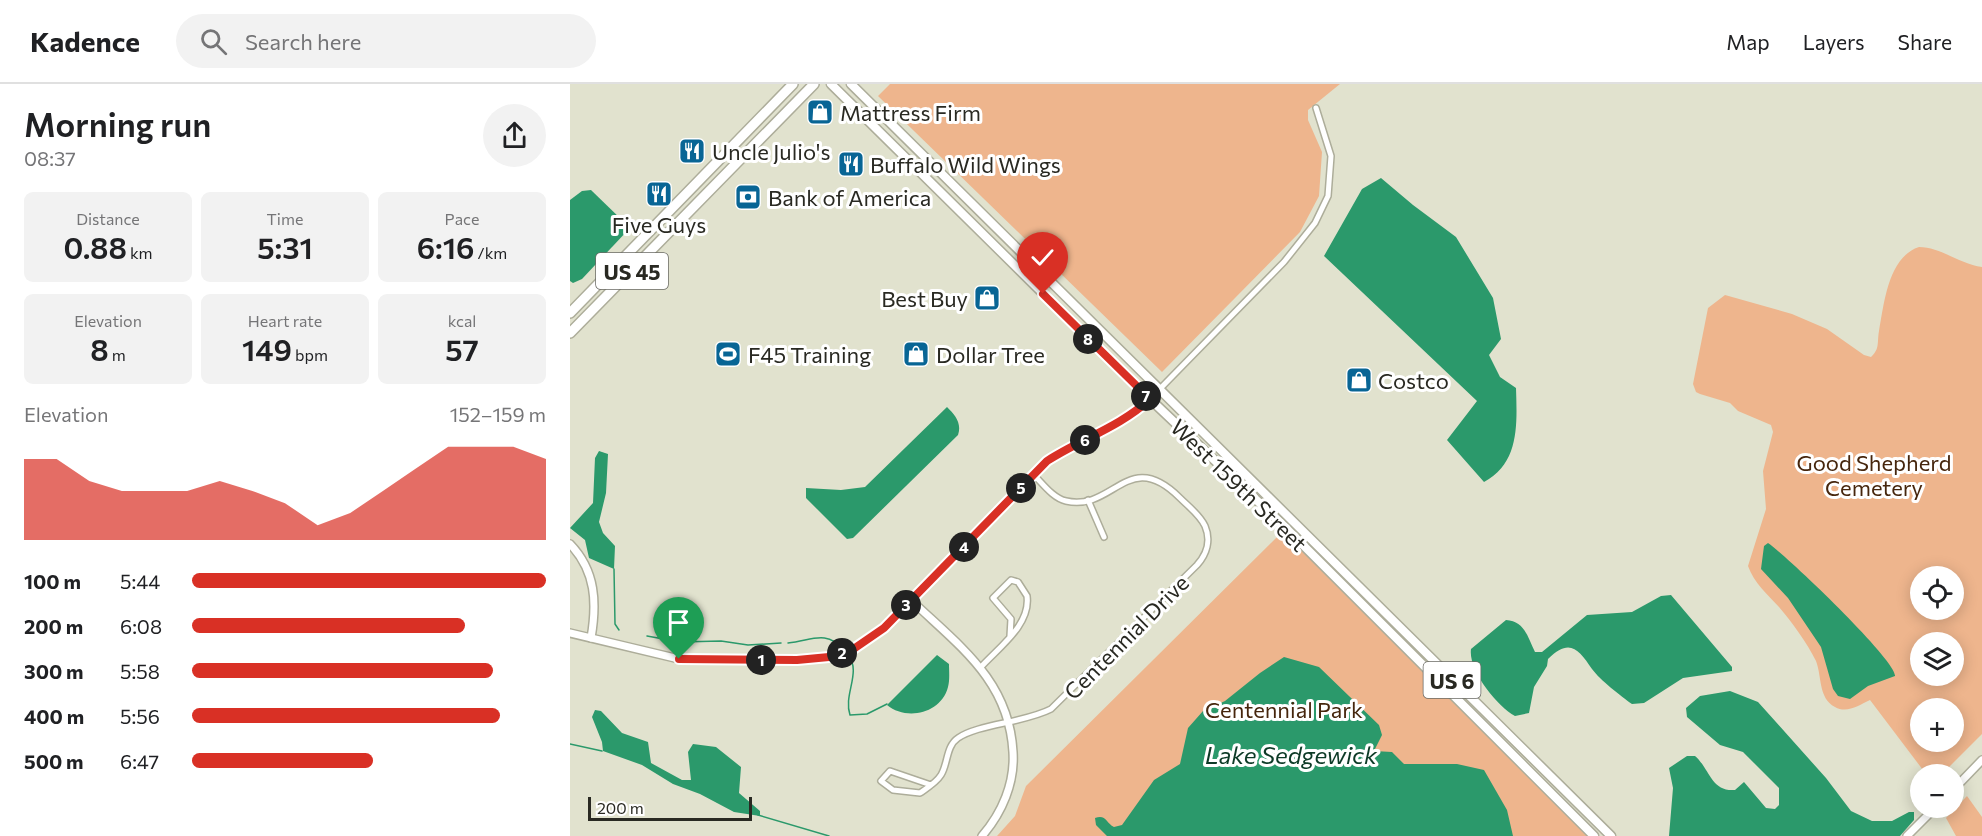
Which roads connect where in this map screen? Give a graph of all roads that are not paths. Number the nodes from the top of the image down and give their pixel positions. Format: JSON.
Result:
{"nodes":[{"id":1,"x":793,"y":84,"type":"edge"},
{"id":2,"x":814,"y":84,"type":"edge"},
{"id":3,"x":831,"y":84,"type":"edge"},
{"id":4,"x":851,"y":84,"type":"edge"},
{"id":5,"x":1316,"y":108,"type":"dead end"},
{"id":6,"x":570,"y":313,"type":"edge"},
{"id":7,"x":570,"y":333,"type":"edge"},
{"id":8,"x":1160,"y":389,"type":"junction"},
{"id":9,"x":1150,"y":399,"type":"junction"},
{"id":10,"x":1034,"y":475,"type":"junction"},
{"id":11,"x":1088,"y":500,"type":"junction"},
{"id":12,"x":1104,"y":537,"type":"dead end"},
{"id":13,"x":570,"y":544,"type":"edge"},
{"id":14,"x":912,"y":600,"type":"junction"},
{"id":15,"x":570,"y":633,"type":"edge"},
{"id":16,"x":1010,"y":636,"type":"junction"},
{"id":17,"x":591,"y":638,"type":"junction"},
{"id":18,"x":981,"y":667,"type":"junction"},
{"id":19,"x":1011,"y":723,"type":"junction"},
{"id":20,"x":1982,"y":760,"type":"edge"},
{"id":21,"x":1964,"y":778,"type":"edge"},
{"id":22,"x":931,"y":786,"type":"junction"},
{"id":23,"x":1586,"y":812,"type":"junction"},
{"id":24,"x":1925,"y":818,"type":"edge"},
{"id":25,"x":1577,"y":820,"type":"junction"},
{"id":26,"x":982,"y":836,"type":"edge"},
{"id":27,"x":1594,"y":836,"type":"edge"},
{"id":28,"x":1611,"y":836,"type":"edge"},
{"id":29,"x":1907,"y":836,"type":"edge"}],
"edges":[{"from":1,"to":6,"type":"highway","number":"US 45"},
{"from":2,"to":7,"type":"highway","number":"US 45"},
{"from":3,"to":9,"type":"main road","name":"West 159th Street","number":"US 6"},
{"from":4,"to":8,"type":"main road","name":"West 159th Street","number":"US 6"},
{"from":5,"to":8,"type":"street"},
{"from":8,"to":9,"type":"street"},
{"from":8,"to":23,"type":"main road","name":"West 159th Street","number":"US 6"},
{"from":9,"to":10,"type":"street"},
{"from":9,"to":25,"type":"main road","name":"West 159th Street","number":"US 6"},
{"from":10,"to":11,"type":"street"},
{"from":10,"to":14,"type":"street"},
{"from":11,"to":12,"type":"street"},
{"from":11,"to":19,"type":"street","name":"Centennial Drive"},
{"from":13,"to":17,"type":"street"},
{"from":14,"to":17,"type":"street"},
{"from":14,"to":18,"type":"street"},
{"from":15,"to":17,"type":"street"},
{"from":16,"to":16,"type":"street"},
{"from":16,"to":18,"type":"street"},
{"from":18,"to":19,"type":"street"},
{"from":19,"to":22,"type":"street","name":"Centennial Drive"},
{"from":19,"to":26,"type":"street"},
{"from":20,"to":21,"type":"street"},
{"from":22,"to":22,"type":"street"},
{"from":23,"to":25,"type":"main road"},
{"from":23,"to":28,"type":"main road","name":"West 159th Street","number":"US 6"},
{"from":24,"to":29,"type":"street"},
{"from":25,"to":27,"type":"main road","name":"West 159th Street","number":"US 6"}]}
